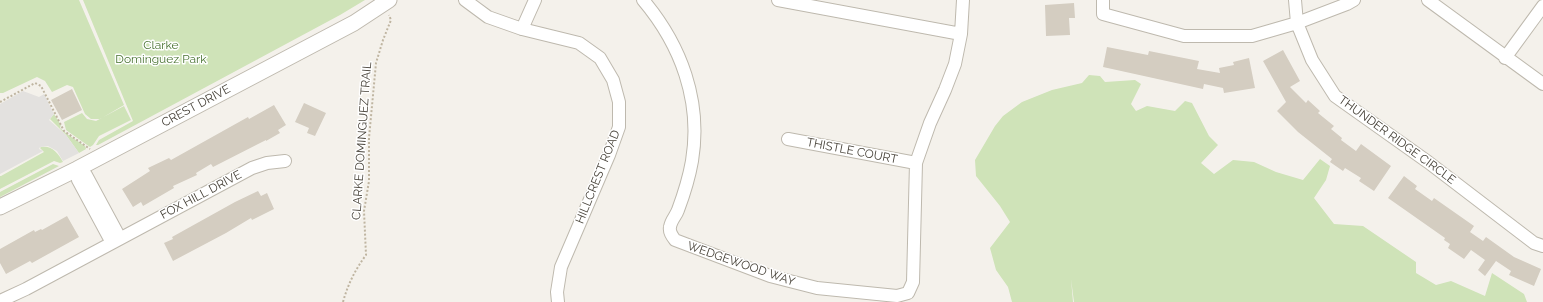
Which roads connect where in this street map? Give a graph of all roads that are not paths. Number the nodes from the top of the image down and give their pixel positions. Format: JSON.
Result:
{"nodes":[{"id":1,"x":465,"y":0,"type":"edge"},
{"id":2,"x":535,"y":0,"type":"edge"},
{"id":3,"x":643,"y":0,"type":"edge"},
{"id":4,"x":778,"y":0,"type":"edge"},
{"id":5,"x":964,"y":0,"type":"edge"},
{"id":6,"x":1103,"y":0,"type":"edge"},
{"id":7,"x":1295,"y":0,"type":"edge"},
{"id":8,"x":1354,"y":0,"type":"edge"},
{"id":9,"x":1428,"y":0,"type":"edge"},
{"id":10,"x":385,"y":3,"type":"edge"},
{"id":11,"x":1543,"y":6,"type":"edge"},
{"id":12,"x":1297,"y":23,"type":"junction"},
{"id":13,"x":522,"y":29,"type":"junction"},
{"id":14,"x":961,"y":34,"type":"junction"},
{"id":15,"x":1505,"y":58,"type":"junction"},
{"id":16,"x":1543,"y":84,"type":"edge"},
{"id":17,"x":788,"y":139,"type":"dead end"},
{"id":18,"x":285,"y":161,"type":"dead end"},
{"id":19,"x":916,"y":163,"type":"junction"},
{"id":20,"x":77,"y":169,"type":"junction"},
{"id":21,"x":0,"y":207,"type":"edge"},
{"id":22,"x":116,"y":240,"type":"junction"},
{"id":23,"x":1543,"y":246,"type":"edge"},
{"id":24,"x":0,"y":301,"type":"edge"},
{"id":25,"x":558,"y":302,"type":"edge"}],
"edges":[{"from":1,"to":13,"type":"street","name":"HILLCREST ROAD"},
{"from":2,"to":13,"type":"street"},
{"from":3,"to":19,"type":"street","name":"WEDGEWOOD WAY"},
{"from":4,"to":14,"type":"street"},
{"from":5,"to":14,"type":"street","name":"WEDGEWOOD WAY"},
{"from":6,"to":12,"type":"street"},
{"from":7,"to":12,"type":"street","name":"THUNDER RIDGE CIRCLE"},
{"from":8,"to":12,"type":"street"},
{"from":9,"to":15,"type":"street"},
{"from":10,"to":20,"type":"street","name":"CREST DRIVE"},
{"from":11,"to":15,"type":"street"},
{"from":12,"to":23,"type":"street","name":"THUNDER RIDGE CIRCLE"},
{"from":13,"to":25,"type":"street","name":"HILLCREST ROAD"},
{"from":14,"to":19,"type":"street","name":"WEDGEWOOD WAY"},
{"from":15,"to":16,"type":"street"},
{"from":17,"to":19,"type":"street","name":"THISTLE COURT"},
{"from":18,"to":22,"type":"street","name":"FOX HILL DRIVE"},
{"from":20,"to":21,"type":"street","name":"CREST DRIVE"},
{"from":20,"to":22,"type":"street"},
{"from":22,"to":24,"type":"street","name":"FOX HILL DRIVE"}]}
